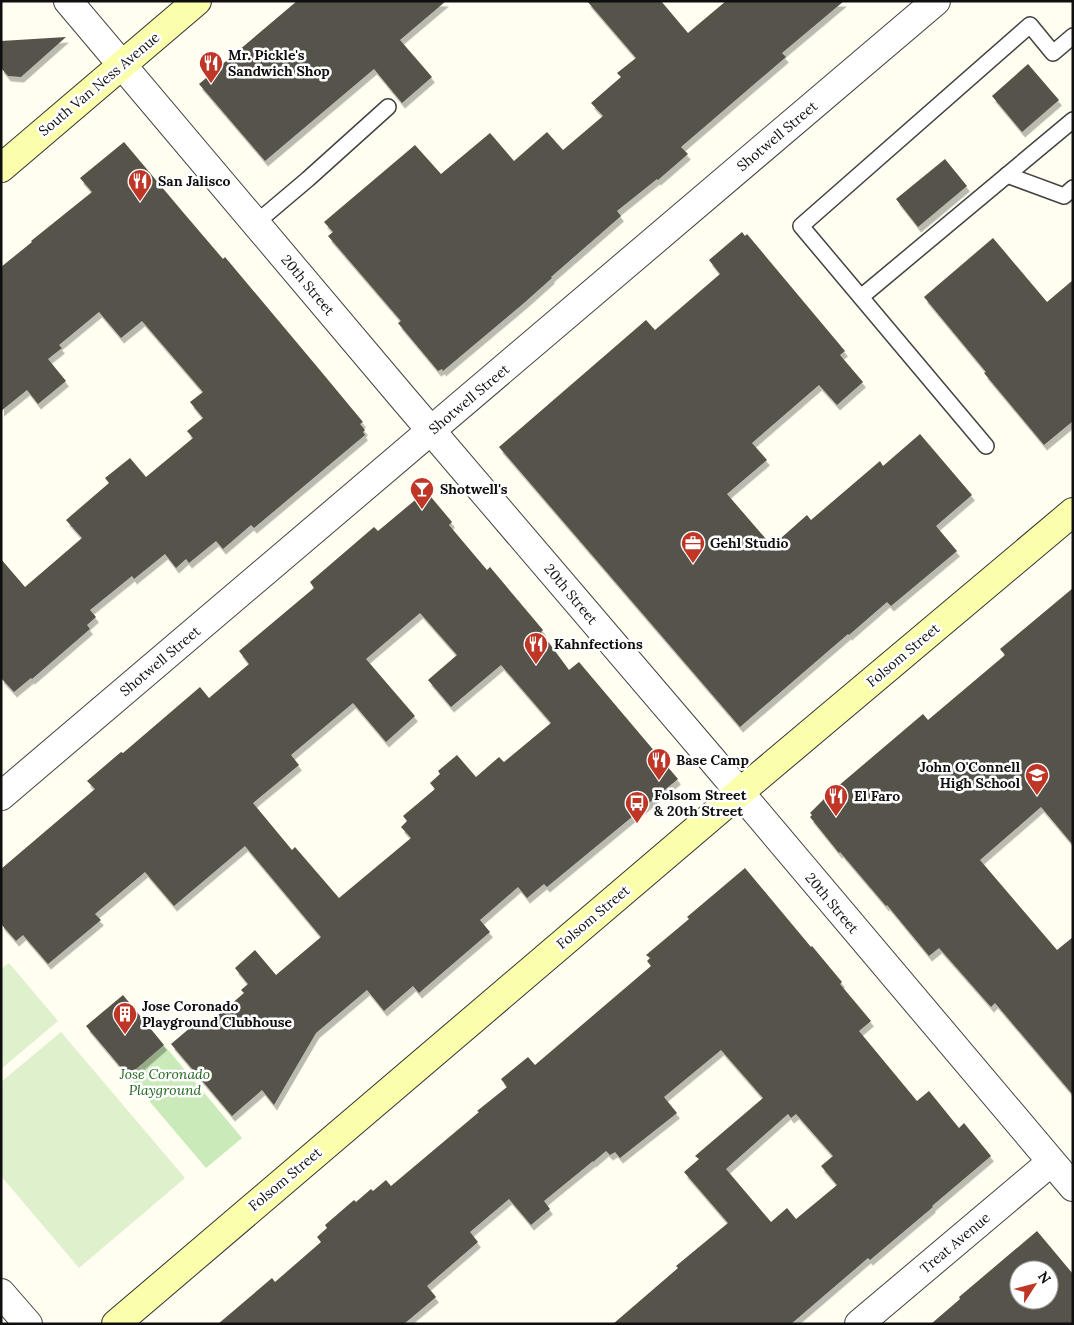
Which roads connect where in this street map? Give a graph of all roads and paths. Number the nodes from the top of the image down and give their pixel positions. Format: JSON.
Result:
{"nodes":[{"id":1,"x":68,"y":1,"type":"edge"},
{"id":2,"x":197,"y":1,"type":"edge"},
{"id":3,"x":936,"y":1,"type":"edge"},
{"id":4,"x":1073,"y":36,"type":"edge"},
{"id":5,"x":122,"y":65,"type":"junction"},
{"id":6,"x":388,"y":107,"type":"dead end"},
{"id":7,"x":1073,"y":120,"type":"edge"},
{"id":8,"x":1,"y":168,"type":"edge"},
{"id":9,"x":1007,"y":175,"type":"junction"},
{"id":10,"x":1068,"y":192,"type":"edge"},
{"id":11,"x":256,"y":223,"type":"junction"},
{"id":12,"x":861,"y":298,"type":"junction"},
{"id":13,"x":431,"y":430,"type":"junction"},
{"id":14,"x":986,"y":446,"type":"dead end"},
{"id":15,"x":1073,"y":512,"type":"edge"},
{"id":16,"x":739,"y":793,"type":"junction"},
{"id":17,"x":1,"y":796,"type":"edge"},
{"id":18,"x":1051,"y":1162,"type":"junction"},
{"id":19,"x":1073,"y":1188,"type":"edge"},
{"id":20,"x":1,"y":1292,"type":"edge"},
{"id":21,"x":28,"y":1324,"type":"edge"},
{"id":22,"x":116,"y":1324,"type":"edge"},
{"id":23,"x":859,"y":1324,"type":"edge"}],
"edges":[{"from":1,"to":5,"type":"street","name":"20th Street"},
{"from":2,"to":5,"type":"street","name":"South Van Ness Avenue"},
{"from":3,"to":13,"type":"street","name":"Shotwell Street"},
{"from":4,"to":12,"type":"lane"},
{"from":5,"to":8,"type":"street","name":"South Van Ness Avenue"},
{"from":5,"to":11,"type":"street","name":"20th Street"},
{"from":6,"to":11,"type":"lane"},
{"from":7,"to":9,"type":"lane"},
{"from":9,"to":10,"type":"lane"},
{"from":9,"to":12,"type":"lane"},
{"from":11,"to":13,"type":"street","name":"20th Street"},
{"from":12,"to":14,"type":"lane"},
{"from":13,"to":16,"type":"street","name":"20th Street"},
{"from":13,"to":17,"type":"street","name":"Shotwell Street"},
{"from":15,"to":16,"type":"street","name":"Folsom Street"},
{"from":16,"to":18,"type":"street","name":"20th Street"},
{"from":16,"to":22,"type":"street","name":"Folsom Street"},
{"from":18,"to":19,"type":"street","name":"20th Street"},
{"from":18,"to":23,"type":"street","name":"Treat Avenue"},
{"from":20,"to":21,"type":"street"}]}
